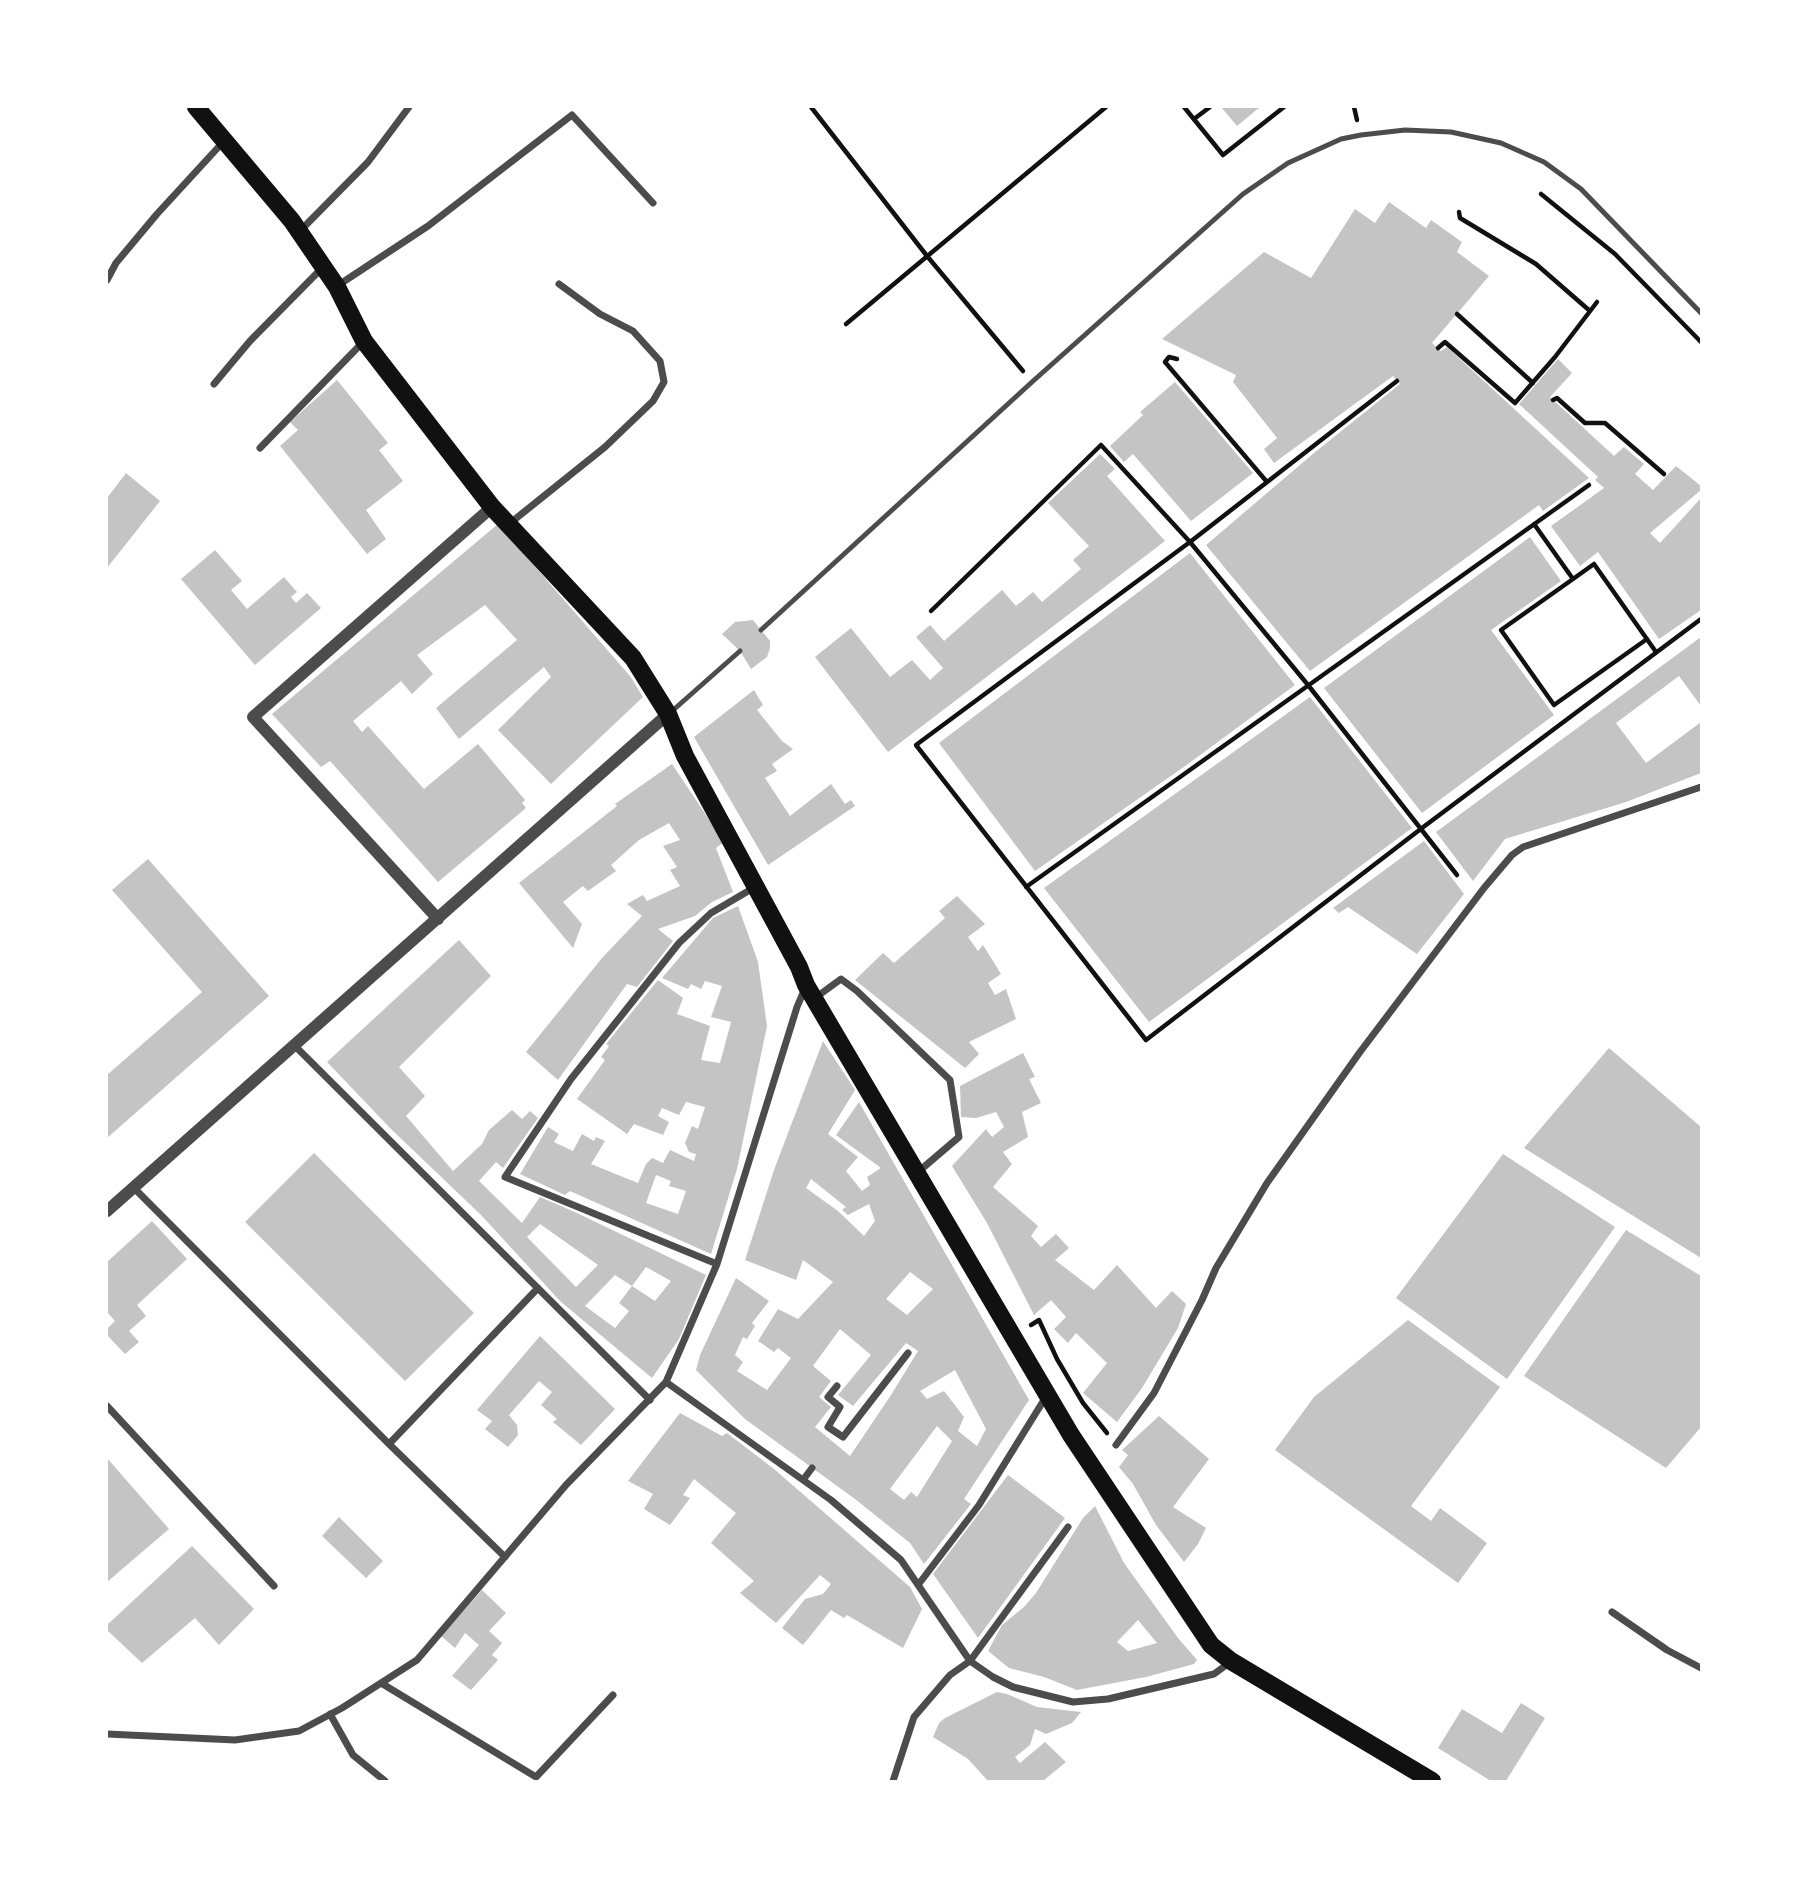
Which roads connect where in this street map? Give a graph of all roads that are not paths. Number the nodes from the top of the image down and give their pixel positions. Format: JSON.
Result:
{"nodes":[{"id":1,"x":196,"y":107,"type":"edge"},
{"id":2,"x":409,"y":107,"type":"edge"},
{"id":3,"x":224,"y":140,"type":"junction"},
{"id":4,"x":653,"y":202,"type":"dead end"},
{"id":5,"x":299,"y":232,"type":"junction"},
{"id":6,"x":323,"y":266,"type":"junction"},
{"id":7,"x":107,"y":280,"type":"edge"},
{"id":8,"x":559,"y":284,"type":"dead end"},
{"id":9,"x":337,"y":287,"type":"junction"},
{"id":10,"x":1701,"y":313,"type":"edge"},
{"id":11,"x":364,"y":341,"type":"junction"},
{"id":12,"x":214,"y":384,"type":"dead end"},
{"id":13,"x":260,"y":448,"type":"dead end"},
{"id":14,"x":492,"y":507,"type":"junction"},
{"id":15,"x":508,"y":525,"type":"junction"},
{"id":16,"x":761,"y":629,"type":"dead end"},
{"id":17,"x":740,"y":651,"type":"dead end"},
{"id":18,"x":668,"y":714,"type":"junction"},
{"id":19,"x":1701,"y":787,"type":"edge"},
{"id":20,"x":756,"y":887,"type":"junction"},
{"id":21,"x":438,"y":919,"type":"junction"},
{"id":22,"x":810,"y":992,"type":"junction"},
{"id":23,"x":295,"y":1046,"type":"junction"},
{"id":24,"x":917,"y":1172,"type":"junction"},
{"id":25,"x":134,"y":1188,"type":"junction"},
{"id":26,"x":107,"y":1211,"type":"edge"},
{"id":27,"x":717,"y":1264,"type":"junction"},
{"id":28,"x":538,"y":1288,"type":"junction"},
{"id":29,"x":908,"y":1353,"type":"dead end"},
{"id":30,"x":666,"y":1382,"type":"junction"},
{"id":31,"x":837,"y":1386,"type":"dead end"},
{"id":32,"x":1048,"y":1394,"type":"junction"},
{"id":33,"x":650,"y":1400,"type":"junction"},
{"id":34,"x":107,"y":1406,"type":"edge"},
{"id":35,"x":838,"y":1434,"type":"junction"},
{"id":36,"x":832,"y":1441,"type":"dead end"},
{"id":37,"x":389,"y":1444,"type":"junction"},
{"id":38,"x":1116,"y":1444,"type":"road end"},
{"id":39,"x":812,"y":1468,"type":"dead end"},
{"id":40,"x":803,"y":1480,"type":"junction"},
{"id":41,"x":1068,"y":1527,"type":"dead end"},
{"id":42,"x":505,"y":1557,"type":"junction"},
{"id":43,"x":918,"y":1585,"type":"junction"},
{"id":44,"x":274,"y":1586,"type":"dead end"},
{"id":45,"x":1612,"y":1612,"type":"dead end"},
{"id":46,"x":970,"y":1661,"type":"junction"},
{"id":47,"x":1231,"y":1661,"type":"junction"},
{"id":48,"x":1701,"y":1668,"type":"edge"},
{"id":49,"x":381,"y":1683,"type":"junction"},
{"id":50,"x":613,"y":1695,"type":"dead end"},
{"id":51,"x":330,"y":1714,"type":"junction"},
{"id":52,"x":107,"y":1734,"type":"edge"},
{"id":53,"x":385,"y":1781,"type":"edge"},
{"id":54,"x":893,"y":1781,"type":"edge"},
{"id":55,"x":1432,"y":1781,"type":"edge"}],
"edges":[{"from":1,"to":3,"type":"main road"},
{"from":2,"to":5,"type":"street"},
{"from":3,"to":5,"type":"main road"},
{"from":3,"to":7,"type":"street"},
{"from":4,"to":9,"type":"street"},
{"from":5,"to":6,"type":"main road"},
{"from":6,"to":9,"type":"main road"},
{"from":6,"to":12,"type":"street"},
{"from":8,"to":15,"type":"street"},
{"from":9,"to":11,"type":"main road"},
{"from":10,"to":16,"type":"lane"},
{"from":11,"to":13,"type":"street"},
{"from":11,"to":14,"type":"main road"},
{"from":14,"to":15,"type":"main road"},
{"from":14,"to":21,"type":"street"},
{"from":15,"to":18,"type":"main road"},
{"from":17,"to":18,"type":"lane"},
{"from":18,"to":20,"type":"main road"},
{"from":18,"to":21,"type":"street"},
{"from":19,"to":38,"type":"street"},
{"from":20,"to":22,"type":"main road"},
{"from":20,"to":27,"type":"street"},
{"from":21,"to":23,"type":"street"},
{"from":22,"to":24,"type":"main road"},
{"from":22,"to":24,"type":"street"},
{"from":22,"to":27,"type":"street"},
{"from":23,"to":25,"type":"street"},
{"from":23,"to":28,"type":"street"},
{"from":24,"to":32,"type":"main road"},
{"from":25,"to":26,"type":"street"},
{"from":25,"to":37,"type":"street"},
{"from":27,"to":30,"type":"street"},
{"from":28,"to":33,"type":"street"},
{"from":28,"to":37,"type":"street"},
{"from":29,"to":35,"type":"street"},
{"from":30,"to":33,"type":"street"},
{"from":30,"to":40,"type":"street"},
{"from":31,"to":35,"type":"street"},
{"from":32,"to":43,"type":"street"},
{"from":32,"to":47,"type":"main road"},
{"from":33,"to":42,"type":"street"},
{"from":34,"to":44,"type":"street"},
{"from":35,"to":36,"type":"street"},
{"from":37,"to":42,"type":"street"},
{"from":39,"to":40,"type":"street"},
{"from":40,"to":43,"type":"street"},
{"from":41,"to":46,"type":"street"},
{"from":42,"to":49,"type":"street"},
{"from":43,"to":46,"type":"street"},
{"from":45,"to":48,"type":"street"},
{"from":46,"to":47,"type":"street"},
{"from":46,"to":54,"type":"street"},
{"from":47,"to":55,"type":"main road"},
{"from":49,"to":50,"type":"street"},
{"from":49,"to":51,"type":"street"},
{"from":51,"to":52,"type":"street"},
{"from":51,"to":53,"type":"street"}]}
